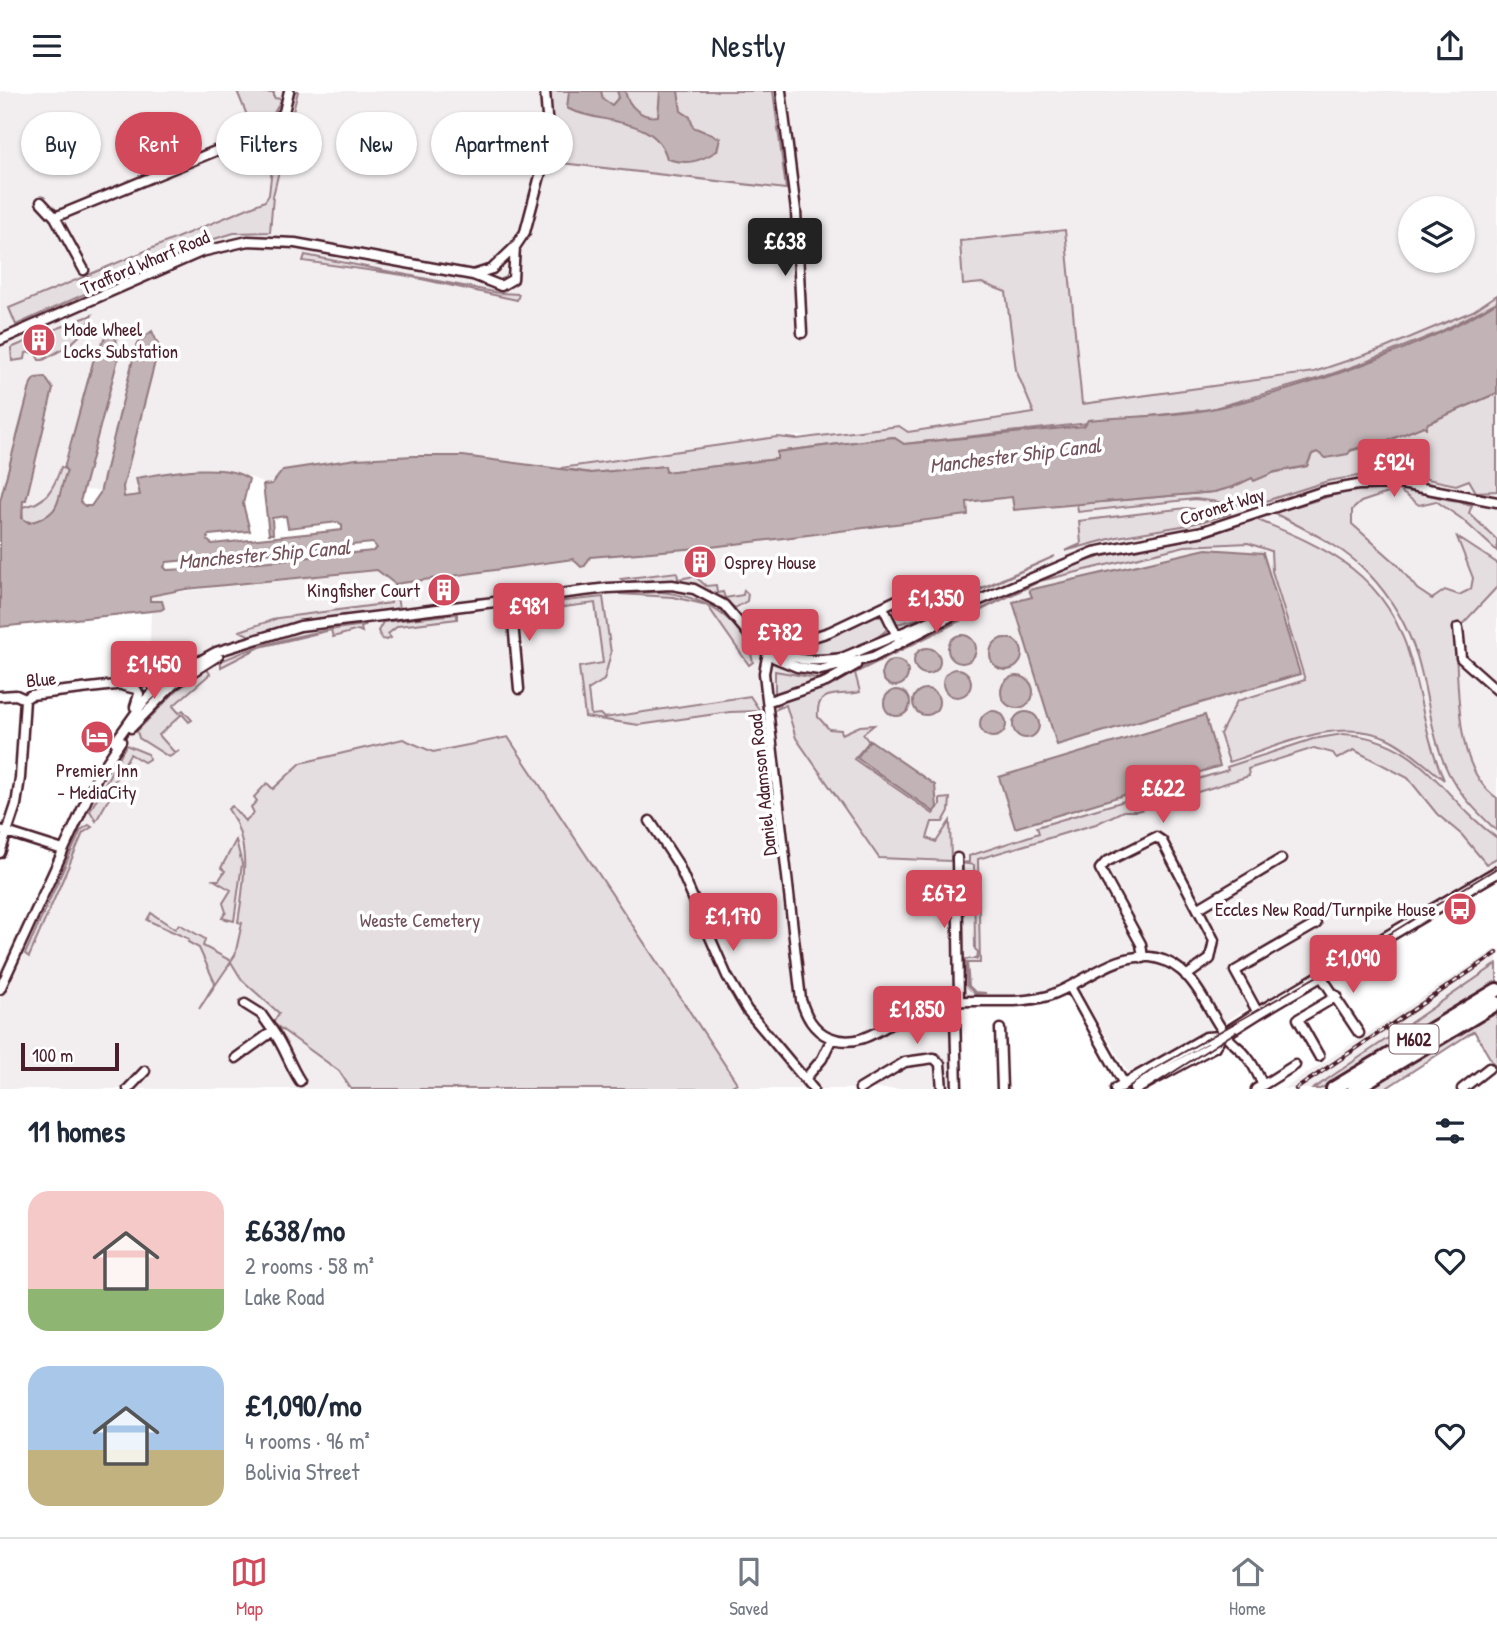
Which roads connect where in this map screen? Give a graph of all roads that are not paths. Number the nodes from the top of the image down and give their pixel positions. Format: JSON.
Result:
{"nodes":[{"id":1,"x":289,"y":91,"type":"edge"},
{"id":2,"x":545,"y":91,"type":"edge"},
{"id":3,"x":781,"y":91,"type":"edge"},
{"id":4,"x":41,"y":202,"type":"dead end"},
{"id":5,"x":55,"y":218,"type":"junction"},
{"id":6,"x":515,"y":247,"type":"junction"},
{"id":7,"x":495,"y":266,"type":"junction"},
{"id":8,"x":512,"y":267,"type":"junction"},
{"id":9,"x":85,"y":270,"type":"dead end"},
{"id":10,"x":473,"y":275,"type":"junction"},
{"id":11,"x":492,"y":280,"type":"junction"},
{"id":12,"x":802,"y":333,"type":"dead end"},
{"id":13,"x":0,"y":341,"type":"edge"},
{"id":14,"x":1497,"y":502,"type":"edge"},
{"id":15,"x":926,"y":586,"type":"dead end"},
{"id":16,"x":511,"y":600,"type":"junction"},
{"id":17,"x":883,"y":607,"type":"junction"},
{"id":18,"x":1458,"y":628,"type":"dead end"},
{"id":19,"x":778,"y":638,"type":"dead end"},
{"id":20,"x":899,"y":640,"type":"junction"},
{"id":21,"x":233,"y":646,"type":"junction"},
{"id":22,"x":770,"y":651,"type":"junction"},
{"id":23,"x":219,"y":656,"type":"junction"},
{"id":24,"x":809,"y":662,"type":"junction"},
{"id":25,"x":861,"y":662,"type":"junction"},
{"id":26,"x":820,"y":670,"type":"junction"},
{"id":27,"x":169,"y":678,"type":"junction"},
{"id":28,"x":118,"y":685,"type":"junction"},
{"id":29,"x":818,"y":685,"type":"junction"},
{"id":30,"x":130,"y":687,"type":"junction"},
{"id":31,"x":519,"y":689,"type":"dead end"},
{"id":32,"x":1497,"y":690,"type":"edge"},
{"id":33,"x":154,"y":692,"type":"junction"},
{"id":34,"x":0,"y":696,"type":"edge"},
{"id":35,"x":25,"y":699,"type":"junction"},
{"id":36,"x":769,"y":701,"type":"junction"},
{"id":37,"x":113,"y":747,"type":"junction"},
{"id":38,"x":650,"y":821,"type":"dead end"},
{"id":39,"x":4,"y":832,"type":"edge"},
{"id":40,"x":63,"y":850,"type":"junction"},
{"id":41,"x":0,"y":853,"type":"edge"},
{"id":42,"x":957,"y":858,"type":"dead end"},
{"id":43,"x":1281,"y":859,"type":"dead end"},
{"id":44,"x":1497,"y":872,"type":"edge"},
{"id":45,"x":1199,"y":908,"type":"junction"},
{"id":46,"x":1316,"y":925,"type":"dead end"},
{"id":47,"x":1143,"y":957,"type":"junction"},
{"id":48,"x":1186,"y":976,"type":"junction"},
{"id":49,"x":1321,"y":976,"type":"junction"},
{"id":50,"x":1070,"y":986,"type":"junction"},
{"id":51,"x":0,"y":989,"type":"edge"},
{"id":52,"x":1497,"y":990,"type":"edge"},
{"id":53,"x":1337,"y":996,"type":"junction"},
{"id":54,"x":959,"y":1002,"type":"junction"},
{"id":55,"x":1497,"y":1003,"type":"edge"},
{"id":56,"x":245,"y":1004,"type":"dead end"},
{"id":57,"x":1258,"y":1013,"type":"junction"},
{"id":58,"x":955,"y":1015,"type":"dead end"},
{"id":59,"x":1000,"y":1029,"type":"dead end"},
{"id":60,"x":272,"y":1031,"type":"junction"},
{"id":61,"x":1359,"y":1033,"type":"dead end"},
{"id":62,"x":832,"y":1038,"type":"junction"},
{"id":63,"x":1217,"y":1042,"type":"junction"},
{"id":64,"x":1319,"y":1056,"type":"dead end"},
{"id":65,"x":236,"y":1058,"type":"dead end"},
{"id":66,"x":1295,"y":1065,"type":"dead end"},
{"id":67,"x":1489,"y":1068,"type":"dead end"},
{"id":68,"x":145,"y":1071,"type":"dead end"},
{"id":69,"x":805,"y":1079,"type":"junction"},
{"id":70,"x":300,"y":1081,"type":"dead end"},
{"id":71,"x":1123,"y":1087,"type":"edge"},
{"id":72,"x":1260,"y":1087,"type":"edge"},
{"id":73,"x":128,"y":1089,"type":"edge"},
{"id":74,"x":813,"y":1089,"type":"edge"},
{"id":75,"x":860,"y":1089,"type":"edge"},
{"id":76,"x":942,"y":1089,"type":"edge"},
{"id":77,"x":957,"y":1089,"type":"edge"},
{"id":78,"x":1002,"y":1089,"type":"edge"},
{"id":79,"x":1136,"y":1089,"type":"edge"},
{"id":80,"x":1147,"y":1089,"type":"edge"},
{"id":81,"x":1333,"y":1089,"type":"edge"},
{"id":82,"x":1353,"y":1089,"type":"edge"},
{"id":83,"x":1462,"y":1089,"type":"edge"}],
"edges":[{"from":1,"to":5,"type":"street"},
{"from":2,"to":6,"type":"street"},
{"from":3,"to":12,"type":"street"},
{"from":4,"to":5,"type":"street"},
{"from":5,"to":9,"type":"street"},
{"from":6,"to":7,"type":"street"},
{"from":6,"to":8,"type":"street"},
{"from":7,"to":8,"type":"street"},
{"from":7,"to":10,"type":"street","name":"Trafford Wharf Road"},
{"from":7,"to":11,"type":"street"},
{"from":8,"to":11,"type":"street"},
{"from":10,"to":11,"type":"street","name":"Trafford Wharf Road"},
{"from":10,"to":13,"type":"street","name":"Trafford Wharf Road"},
{"from":14,"to":20,"type":"street","name":"Coronet Way"},
{"from":15,"to":17,"type":"street"},
{"from":16,"to":21,"type":"street","name":"Coronet Way"},
{"from":16,"to":22,"type":"street","name":"Coronet Way"},
{"from":16,"to":31,"type":"street"},
{"from":17,"to":19,"type":"street"},
{"from":17,"to":20,"type":"street"},
{"from":18,"to":32,"type":"street"},
{"from":20,"to":24,"type":"street","name":"Coronet Way"},
{"from":20,"to":25,"type":"street","name":"Coronet Way"},
{"from":21,"to":23,"type":"street"},
{"from":21,"to":27,"type":"street"},
{"from":22,"to":24,"type":"street","name":"Coronet Way"},
{"from":22,"to":26,"type":"street","name":"Coronet Way"},
{"from":22,"to":36,"type":"street","name":"Daniel Adamson Road"},
{"from":23,"to":33,"type":"street"},
{"from":23,"to":37,"type":"street"},
{"from":24,"to":26,"type":"street"},
{"from":25,"to":26,"type":"street","name":"Coronet Way"},
{"from":25,"to":29,"type":"street"},
{"from":26,"to":29,"type":"street"},
{"from":27,"to":28,"type":"street","name":"Blue"},
{"from":27,"to":33,"type":"street"},
{"from":28,"to":30,"type":"street"},
{"from":28,"to":35,"type":"street","name":"Blue"},
{"from":29,"to":36,"type":"street"},
{"from":30,"to":33,"type":"street"},
{"from":30,"to":37,"type":"street"},
{"from":33,"to":37,"type":"street"},
{"from":34,"to":35,"type":"street","name":"Blue"},
{"from":35,"to":39,"type":"street"},
{"from":36,"to":62,"type":"street","name":"Daniel Adamson Road"},
{"from":37,"to":40,"type":"street"},
{"from":38,"to":69,"type":"street"},
{"from":39,"to":40,"type":"street"},
{"from":39,"to":41,"type":"street"},
{"from":40,"to":51,"type":"street"},
{"from":42,"to":54,"type":"street"},
{"from":43,"to":45,"type":"street"},
{"from":44,"to":49,"type":"main road"},
{"from":45,"to":47,"type":"street"},
{"from":45,"to":48,"type":"street"},
{"from":46,"to":57,"type":"street"},
{"from":47,"to":48,"type":"street"},
{"from":47,"to":50,"type":"street"},
{"from":48,"to":63,"type":"street"},
{"from":49,"to":53,"type":"street"},
{"from":49,"to":57,"type":"main road"},
{"from":50,"to":54,"type":"street"},
{"from":50,"to":71,"type":"street"},
{"from":52,"to":81,"type":"highway","number":"M602"},
{"from":53,"to":61,"type":"street"},
{"from":53,"to":64,"type":"street"},
{"from":54,"to":62,"type":"street"},
{"from":55,"to":82,"type":"highway","number":"M602"},
{"from":56,"to":60,"type":"street"},
{"from":57,"to":63,"type":"main road"},
{"from":58,"to":77,"type":"street"},
{"from":59,"to":78,"type":"street"},
{"from":60,"to":65,"type":"street"},
{"from":60,"to":70,"type":"street"},
{"from":62,"to":69,"type":"street"},
{"from":63,"to":71,"type":"main road"},
{"from":63,"to":72,"type":"street"},
{"from":63,"to":79,"type":"main road"},
{"from":63,"to":80,"type":"main road"},
{"from":66,"to":72,"type":"street"},
{"from":67,"to":83,"type":"street"},
{"from":68,"to":73,"type":"street"},
{"from":69,"to":74,"type":"street"},
{"from":75,"to":76,"type":"street"}]}
